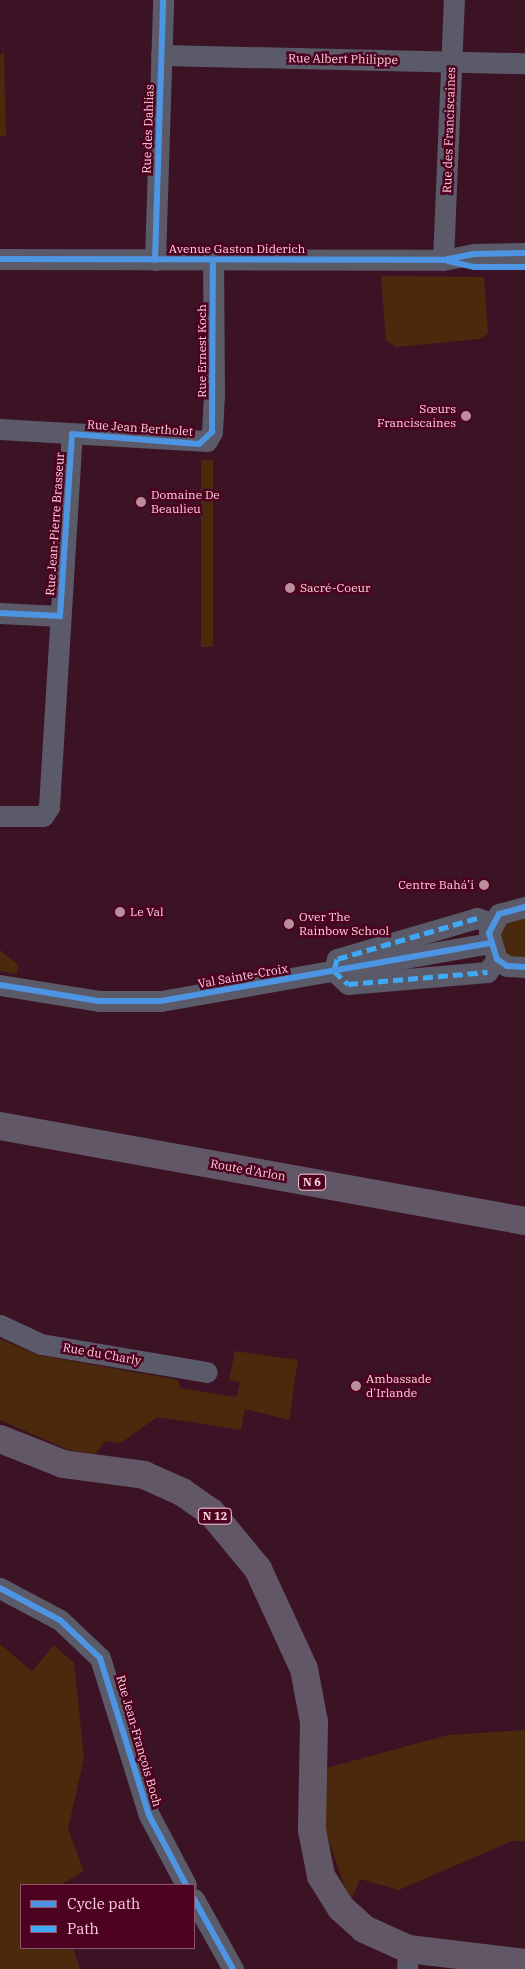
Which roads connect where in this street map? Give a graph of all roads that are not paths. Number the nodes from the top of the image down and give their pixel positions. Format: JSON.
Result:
{"nodes":[{"id":1,"x":163,"y":0,"type":"edge"},
{"id":2,"x":454,"y":0,"type":"edge"},
{"id":3,"x":161,"y":55,"type":"junction"},
{"id":4,"x":452,"y":61,"type":"junction"},
{"id":5,"x":525,"y":62,"type":"edge"},
{"id":6,"x":525,"y":253,"type":"edge"},
{"id":7,"x":0,"y":259,"type":"edge"},
{"id":8,"x":155,"y":260,"type":"junction"},
{"id":9,"x":213,"y":260,"type":"junction"},
{"id":10,"x":443,"y":260,"type":"junction"},
{"id":11,"x":525,"y":267,"type":"edge"},
{"id":12,"x":0,"y":429,"type":"edge"},
{"id":13,"x":72,"y":434,"type":"junction"},
{"id":14,"x":207,"y":441,"type":"joint"},
{"id":15,"x":0,"y":613,"type":"edge"},
{"id":16,"x":60,"y":616,"type":"junction"},
{"id":17,"x":0,"y":816,"type":"edge"},
{"id":18,"x":525,"y":907,"type":"edge"},
{"id":19,"x":493,"y":941,"type":"junction"},
{"id":20,"x":525,"y":967,"type":"edge"},
{"id":21,"x":334,"y":971,"type":"junction"},
{"id":22,"x":0,"y":985,"type":"edge"},
{"id":23,"x":0,"y":1126,"type":"edge"},
{"id":24,"x":525,"y":1221,"type":"edge"},
{"id":25,"x":0,"y":1325,"type":"edge"},
{"id":26,"x":207,"y":1372,"type":"dead end"},
{"id":27,"x":0,"y":1440,"type":"edge"},
{"id":28,"x":0,"y":1588,"type":"edge"},
{"id":29,"x":185,"y":1884,"type":"edge"},
{"id":30,"x":195,"y":1901,"type":"edge"},
{"id":31,"x":415,"y":1957,"type":"edge"},
{"id":32,"x":525,"y":1963,"type":"edge"},
{"id":33,"x":233,"y":1969,"type":"edge"}],
"edges":[{"from":1,"to":3,"type":"street","name":"Rue des Dahlias"},
{"from":2,"to":4,"type":"street","name":"Rue des Franciscaines"},
{"from":3,"to":4,"type":"street","name":"Rue Albert Philippe"},
{"from":3,"to":8,"type":"street","name":"Rue des Dahlias"},
{"from":4,"to":5,"type":"street","name":"Rue Albert Philippe"},
{"from":4,"to":10,"type":"street","name":"Rue des Franciscaines"},
{"from":6,"to":10,"type":"street","name":"Avenue Gaston Diderich"},
{"from":7,"to":8,"type":"street","name":"Avenue Gaston Diderich"},
{"from":8,"to":9,"type":"street","name":"Avenue Gaston Diderich"},
{"from":9,"to":10,"type":"street","name":"Avenue Gaston Diderich"},
{"from":9,"to":14,"type":"street","name":"Rue Ernest Koch"},
{"from":10,"to":11,"type":"street","name":"Avenue Gaston Diderich"},
{"from":12,"to":13,"type":"street","name":"Rue Jean Bertholet"},
{"from":13,"to":14,"type":"street","name":"Rue Jean Bertholet"},
{"from":13,"to":16,"type":"street","name":"Rue Jean-Pierre Brasseur"},
{"from":15,"to":16,"type":"street"},
{"from":16,"to":17,"type":"street","name":"Rue Jean-Pierre Brasseur"},
{"from":18,"to":19,"type":"street"},
{"from":19,"to":20,"type":"street"},
{"from":19,"to":21,"type":"street"},
{"from":19,"to":21,"type":"street"},
{"from":21,"to":22,"type":"street","name":"Val Sainte-Croix"},
{"from":23,"to":24,"type":"main road","name":"Route d'Arlon","number":"N 6"},
{"from":25,"to":26,"type":"street","name":"Rue du Charly"},
{"from":27,"to":31,"type":"main road","number":"N 12"},
{"from":28,"to":29,"type":"street","name":"Rue Jean-François Boch"},
{"from":30,"to":33,"type":"street"},
{"from":31,"to":32,"type":"main road","number":"N 12"}]}
